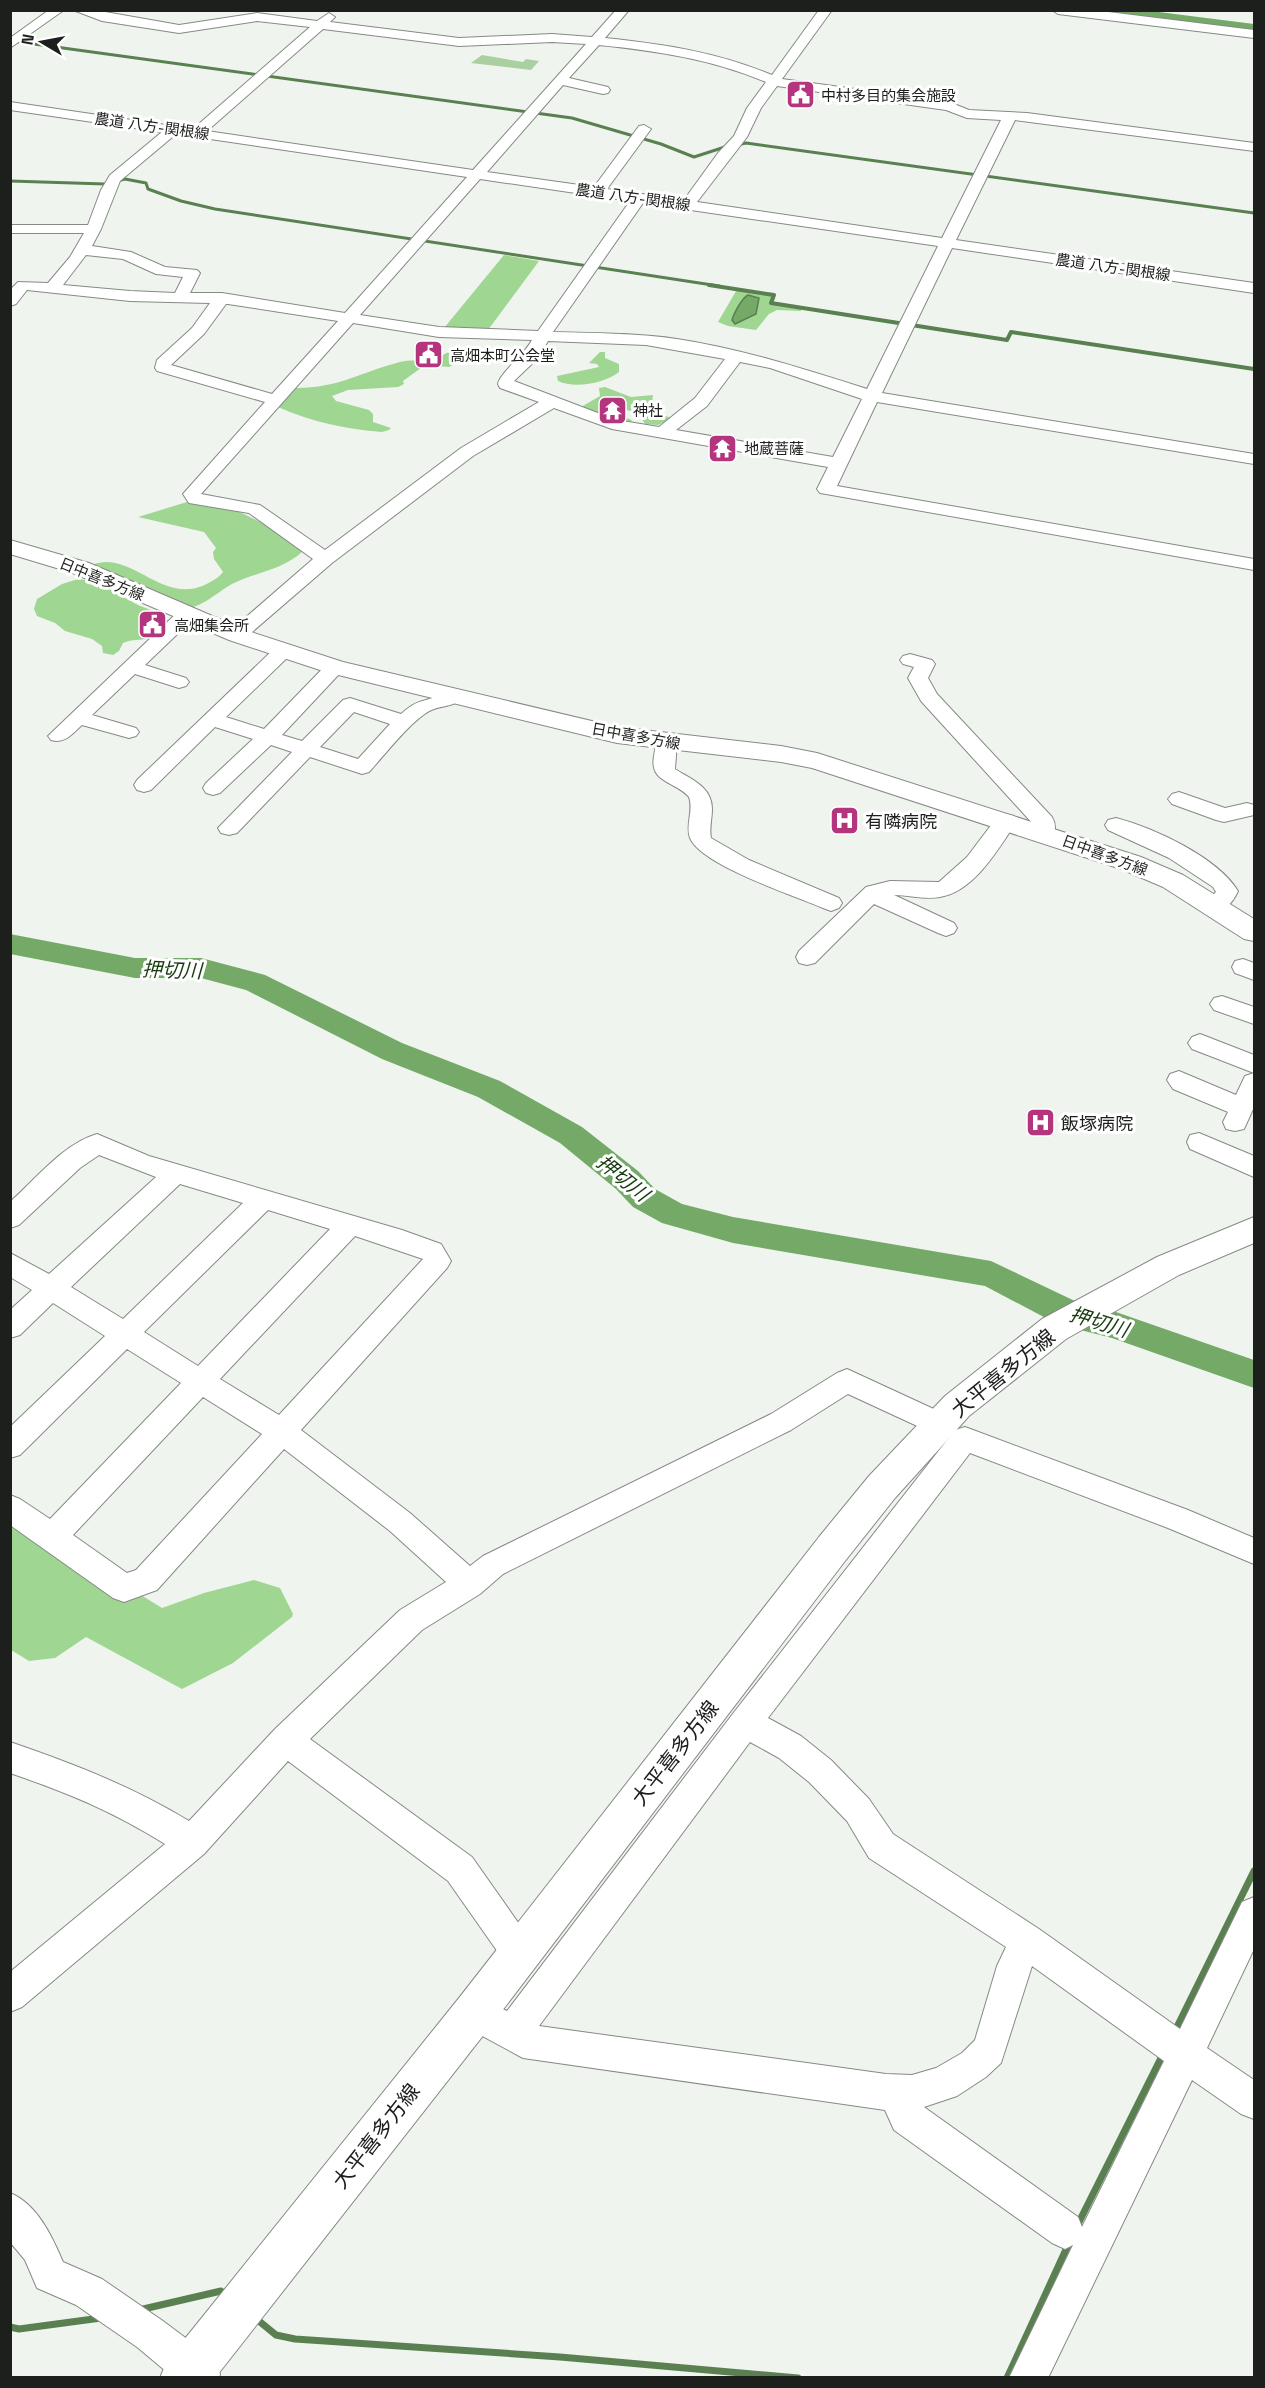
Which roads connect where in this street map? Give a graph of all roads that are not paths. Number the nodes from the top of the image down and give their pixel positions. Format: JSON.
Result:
{"nodes":[{"id":1,"x":58,"y":10,"type":"edge"},
{"id":2,"x":79,"y":10,"type":"edge"},
{"id":3,"x":337,"y":10,"type":"edge"},
{"id":4,"x":623,"y":10,"type":"edge"},
{"id":5,"x":826,"y":10,"type":"edge"},
{"id":6,"x":1058,"y":10,"type":"edge"},
{"id":7,"x":321,"y":24,"type":"junction"},
{"id":8,"x":1254,"y":34,"type":"edge"},
{"id":9,"x":596,"y":41,"type":"junction"},
{"id":10,"x":10,"y":44,"type":"edge"},
{"id":11,"x":560,"y":81,"type":"junction"},
{"id":12,"x":775,"y":82,"type":"junction"},
{"id":13,"x":603,"y":90,"type":"dead end"},
{"id":14,"x":10,"y":106,"type":"edge"},
{"id":15,"x":1010,"y":116,"type":"junction"},
{"id":16,"x":644,"y":129,"type":"dead end"},
{"id":17,"x":173,"y":130,"type":"junction"},
{"id":18,"x":196,"y":133,"type":"junction"},
{"id":19,"x":1254,"y":147,"type":"edge"},
{"id":20,"x":478,"y":174,"type":"junction"},
{"id":21,"x":598,"y":192,"type":"junction"},
{"id":22,"x":639,"y":198,"type":"junction"},
{"id":23,"x":688,"y":205,"type":"junction"},
{"id":24,"x":10,"y":229,"type":"edge"},
{"id":25,"x":94,"y":229,"type":"junction"},
{"id":26,"x":947,"y":243,"type":"junction"},
{"id":27,"x":83,"y":250,"type":"junction"},
{"id":28,"x":53,"y":287,"type":"junction"},
{"id":29,"x":1254,"y":288,"type":"edge"},
{"id":30,"x":181,"y":297,"type":"junction"},
{"id":31,"x":222,"y":298,"type":"junction"},
{"id":32,"x":10,"y":301,"type":"edge"},
{"id":33,"x":350,"y":318,"type":"junction"},
{"id":34,"x":543,"y":335,"type":"junction"},
{"id":35,"x":734,"y":358,"type":"junction"},
{"id":36,"x":871,"y":396,"type":"junction"},
{"id":37,"x":276,"y":400,"type":"junction"},
{"id":38,"x":552,"y":402,"type":"junction"},
{"id":39,"x":663,"y":432,"type":"junction"},
{"id":40,"x":1254,"y":459,"type":"edge"},
{"id":41,"x":838,"y":463,"type":"junction"},
{"id":42,"x":10,"y":548,"type":"edge"},
{"id":43,"x":325,"y":559,"type":"junction"},
{"id":44,"x":1254,"y":565,"type":"edge"},
{"id":45,"x":187,"y":614,"type":"junction"},
{"id":46,"x":237,"y":635,"type":"junction"},
{"id":47,"x":283,"y":651,"type":"junction"},
{"id":48,"x":910,"y":660,"type":"dead end"},
{"id":49,"x":131,"y":667,"type":"junction"},
{"id":50,"x":335,"y":667,"type":"junction"},
{"id":51,"x":179,"y":682,"type":"dead end"},
{"id":52,"x":453,"y":696,"type":"junction"},
{"id":53,"x":77,"y":717,"type":"junction"},
{"id":54,"x":213,"y":720,"type":"junction"},
{"id":55,"x":405,"y":722,"type":"junction"},
{"id":56,"x":129,"y":732,"type":"dead end"},
{"id":57,"x":58,"y":736,"type":"dead end"},
{"id":58,"x":268,"y":737,"type":"junction"},
{"id":59,"x":667,"y":742,"type":"junction"},
{"id":60,"x":305,"y":749,"type":"junction"},
{"id":61,"x":144,"y":785,"type":"dead end"},
{"id":62,"x":213,"y":788,"type":"dead end"},
{"id":63,"x":1179,"y":799,"type":"dead end"},
{"id":64,"x":1245,"y":809,"type":"edge"},
{"id":65,"x":1006,"y":821,"type":"junction"},
{"id":66,"x":1116,"y":825,"type":"dead end"},
{"id":67,"x":229,"y":828,"type":"dead end"},
{"id":68,"x":1044,"y":833,"type":"junction"},
{"id":69,"x":871,"y":894,"type":"junction"},
{"id":70,"x":831,"y":903,"type":"dead end"},
{"id":71,"x":1213,"y":906,"type":"junction"},
{"id":72,"x":946,"y":928,"type":"dead end"},
{"id":73,"x":1254,"y":932,"type":"edge"},
{"id":74,"x":807,"y":957,"type":"dead end"},
{"id":75,"x":1222,"y":1004,"type":"dead end"},
{"id":76,"x":1254,"y":1016,"type":"edge"},
{"id":77,"x":1200,"y":1043,"type":"dead end"},
{"id":78,"x":1254,"y":1064,"type":"edge"},
{"id":79,"x":1179,"y":1080,"type":"dead end"},
{"id":80,"x":1254,"y":1082,"type":"edge"},
{"id":81,"x":1199,"y":1142,"type":"dead end"},
{"id":82,"x":1254,"y":1167,"type":"edge"},
{"id":83,"x":177,"y":1172,"type":"junction"},
{"id":84,"x":262,"y":1200,"type":"junction"},
{"id":85,"x":10,"y":1218,"type":"edge"},
{"id":86,"x":349,"y":1226,"type":"junction"},
{"id":87,"x":1254,"y":1230,"type":"edge"},
{"id":88,"x":10,"y":1263,"type":"edge"},
{"id":89,"x":51,"y":1289,"type":"junction"},
{"id":90,"x":10,"y":1327,"type":"edge"},
{"id":91,"x":125,"y":1334,"type":"junction"},
{"id":92,"x":202,"y":1382,"type":"junction"},
{"id":93,"x":949,"y":1415,"type":"junction"},
{"id":94,"x":281,"y":1431,"type":"junction"},
{"id":95,"x":10,"y":1446,"type":"edge"},
{"id":96,"x":10,"y":1508,"type":"edge"},
{"id":97,"x":52,"y":1537,"type":"junction"},
{"id":98,"x":1254,"y":1551,"type":"edge"},
{"id":99,"x":469,"y":1584,"type":"junction"},
{"id":100,"x":746,"y":1722,"type":"junction"},
{"id":101,"x":286,"y":1740,"type":"junction"},
{"id":102,"x":10,"y":1757,"type":"edge"},
{"id":103,"x":192,"y":1842,"type":"junction"},
{"id":104,"x":1254,"y":1914,"type":"edge"},
{"id":105,"x":1028,"y":1941,"type":"junction"},
{"id":106,"x":519,"y":1953,"type":"junction"},
{"id":107,"x":10,"y":1995,"type":"edge"},
{"id":108,"x":474,"y":2013,"type":"junction"},
{"id":109,"x":511,"y":2034,"type":"junction"},
{"id":110,"x":1186,"y":2055,"type":"junction"},
{"id":111,"x":895,"y":2092,"type":"junction"},
{"id":112,"x":1254,"y":2101,"type":"edge"},
{"id":113,"x":10,"y":2211,"type":"edge"},
{"id":114,"x":1065,"y":2230,"type":"dead end"},
{"id":115,"x":194,"y":2374,"type":"edge"},
{"id":116,"x":1028,"y":2378,"type":"edge"}],
"edges":[{"from":1,"to":10,"type":"street"},
{"from":2,"to":7,"type":"street"},
{"from":3,"to":7,"type":"street"},
{"from":4,"to":9,"type":"street"},
{"from":5,"to":12,"type":"street"},
{"from":6,"to":8,"type":"street"},
{"from":7,"to":9,"type":"street"},
{"from":7,"to":18,"type":"street"},
{"from":9,"to":11,"type":"street"},
{"from":9,"to":12,"type":"street"},
{"from":11,"to":13,"type":"street"},
{"from":11,"to":20,"type":"street"},
{"from":12,"to":15,"type":"street"},
{"from":12,"to":23,"type":"street"},
{"from":14,"to":17,"type":"street","name":"農道 八方-関根線"},
{"from":15,"to":19,"type":"street"},
{"from":15,"to":26,"type":"street"},
{"from":16,"to":21,"type":"street"},
{"from":17,"to":18,"type":"street","name":"農道 八方-関根線"},
{"from":17,"to":25,"type":"street"},
{"from":18,"to":20,"type":"street","name":"農道 八方-関根線"},
{"from":20,"to":21,"type":"street","name":"農道 八方-関根線"},
{"from":20,"to":33,"type":"street"},
{"from":21,"to":22,"type":"street","name":"農道 八方-関根線"},
{"from":22,"to":23,"type":"street","name":"農道 八方-関根線"},
{"from":22,"to":34,"type":"street"},
{"from":23,"to":26,"type":"street","name":"農道 八方-関根線"},
{"from":24,"to":25,"type":"street"},
{"from":25,"to":27,"type":"street"},
{"from":26,"to":29,"type":"street","name":"農道 八方-関根線"},
{"from":26,"to":36,"type":"street"},
{"from":27,"to":28,"type":"street"},
{"from":27,"to":30,"type":"street"},
{"from":28,"to":30,"type":"street"},
{"from":28,"to":32,"type":"street"},
{"from":30,"to":31,"type":"street"},
{"from":31,"to":33,"type":"street"},
{"from":31,"to":37,"type":"street"},
{"from":33,"to":34,"type":"street"},
{"from":33,"to":37,"type":"street"},
{"from":34,"to":35,"type":"street"},
{"from":34,"to":38,"type":"street"},
{"from":35,"to":36,"type":"street"},
{"from":35,"to":39,"type":"street"},
{"from":36,"to":40,"type":"street"},
{"from":36,"to":41,"type":"street"},
{"from":37,"to":43,"type":"street"},
{"from":38,"to":39,"type":"street"},
{"from":38,"to":43,"type":"street"},
{"from":39,"to":41,"type":"street"},
{"from":41,"to":44,"type":"street"},
{"from":42,"to":45,"type":"main road","name":"日中喜多方線"},
{"from":43,"to":46,"type":"street"},
{"from":45,"to":46,"type":"main road","name":"日中喜多方線"},
{"from":45,"to":49,"type":"street"},
{"from":46,"to":47,"type":"main road","name":"日中喜多方線"},
{"from":47,"to":50,"type":"main road","name":"日中喜多方線"},
{"from":47,"to":54,"type":"street"},
{"from":48,"to":68,"type":"street"},
{"from":49,"to":51,"type":"street"},
{"from":49,"to":53,"type":"street"},
{"from":50,"to":52,"type":"main road","name":"日中喜多方線"},
{"from":50,"to":58,"type":"street"},
{"from":52,"to":55,"type":"street"},
{"from":52,"to":59,"type":"main road","name":"日中喜多方線"},
{"from":53,"to":56,"type":"street"},
{"from":53,"to":57,"type":"street"},
{"from":54,"to":58,"type":"street"},
{"from":54,"to":61,"type":"street"},
{"from":55,"to":60,"type":"street"},
{"from":55,"to":60,"type":"street"},
{"from":58,"to":60,"type":"street"},
{"from":58,"to":62,"type":"street"},
{"from":59,"to":65,"type":"main road","name":"日中喜多方線"},
{"from":59,"to":70,"type":"street"},
{"from":60,"to":67,"type":"street"},
{"from":63,"to":64,"type":"street"},
{"from":65,"to":68,"type":"main road","name":"日中喜多方線"},
{"from":65,"to":69,"type":"street"},
{"from":66,"to":71,"type":"street"},
{"from":68,"to":71,"type":"main road","name":"日中喜多方線"},
{"from":69,"to":72,"type":"street"},
{"from":69,"to":74,"type":"street"},
{"from":71,"to":73,"type":"main road","name":"日中喜多方線"},
{"from":75,"to":76,"type":"street"},
{"from":77,"to":78,"type":"street"},
{"from":79,"to":80,"type":"street"},
{"from":81,"to":82,"type":"street"},
{"from":83,"to":84,"type":"street"},
{"from":83,"to":85,"type":"street"},
{"from":83,"to":89,"type":"street"},
{"from":84,"to":86,"type":"street"},
{"from":84,"to":91,"type":"street"},
{"from":86,"to":92,"type":"street"},
{"from":86,"to":94,"type":"street"},
{"from":87,"to":93,"type":"main road","name":"大平喜多方線"},
{"from":88,"to":89,"type":"street"},
{"from":89,"to":90,"type":"street"},
{"from":89,"to":91,"type":"street"},
{"from":91,"to":92,"type":"street"},
{"from":91,"to":95,"type":"street"},
{"from":92,"to":94,"type":"street"},
{"from":92,"to":97,"type":"street"},
{"from":93,"to":99,"type":"street"},
{"from":93,"to":106,"type":"main road","name":"大平喜多方線"},
{"from":94,"to":97,"type":"street"},
{"from":94,"to":99,"type":"street"},
{"from":96,"to":97,"type":"street"},
{"from":98,"to":100,"type":"street"},
{"from":99,"to":101,"type":"street"},
{"from":100,"to":105,"type":"street"},
{"from":100,"to":109,"type":"street"},
{"from":101,"to":103,"type":"street"},
{"from":101,"to":106,"type":"street"},
{"from":102,"to":103,"type":"street"},
{"from":103,"to":107,"type":"street"},
{"from":104,"to":110,"type":"street"},
{"from":105,"to":110,"type":"street"},
{"from":105,"to":111,"type":"street"},
{"from":106,"to":108,"type":"main road","name":"大平喜多方線"},
{"from":108,"to":109,"type":"street"},
{"from":108,"to":115,"type":"main road","name":"大平喜多方線"},
{"from":109,"to":111,"type":"street"},
{"from":110,"to":112,"type":"street"},
{"from":110,"to":116,"type":"street"},
{"from":111,"to":114,"type":"street"},
{"from":113,"to":115,"type":"street"}]}
